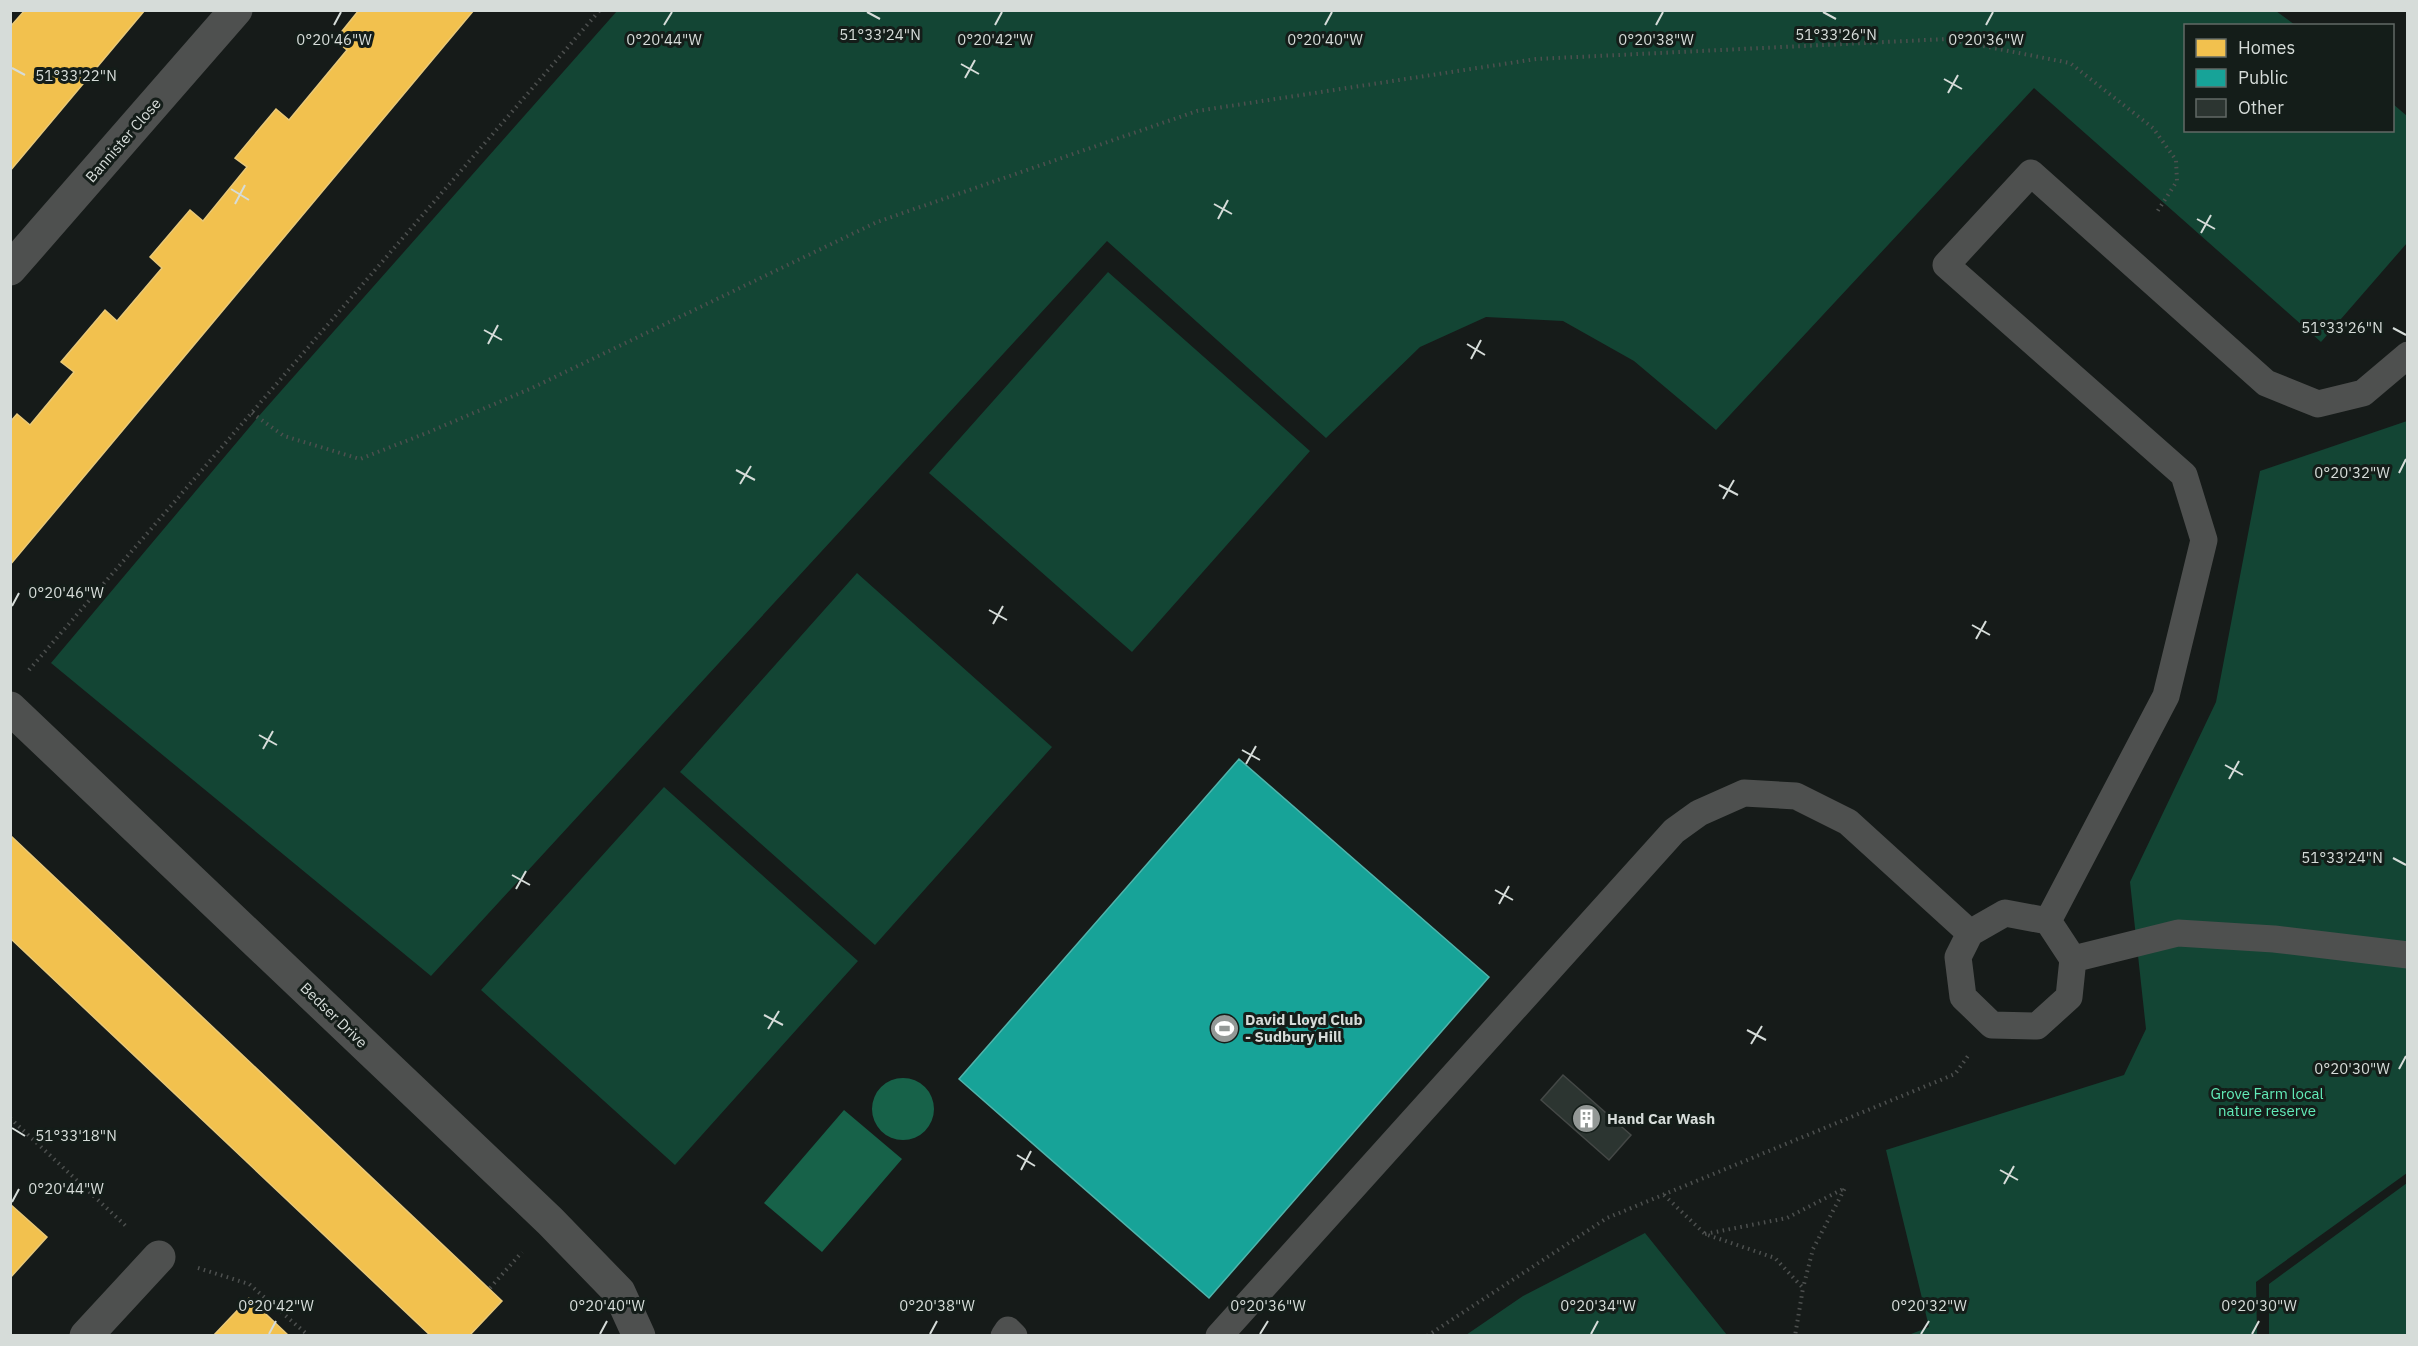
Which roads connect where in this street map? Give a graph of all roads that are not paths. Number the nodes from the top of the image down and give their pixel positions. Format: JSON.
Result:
{"nodes":[{"id":1,"x":236,"y":10,"type":"edge"},
{"id":2,"x":10,"y":268,"type":"edge"},
{"id":3,"x":2408,"y":355,"type":"edge"},
{"id":4,"x":10,"y":708,"type":"edge"},
{"id":5,"x":2048,"y":921,"type":"junction"},
{"id":6,"x":1970,"y":933,"type":"junction"},
{"id":7,"x":2408,"y":955,"type":"edge"},
{"id":8,"x":2073,"y":959,"type":"junction"},
{"id":9,"x":159,"y":1257,"type":"dead end"},
{"id":10,"x":86,"y":1335,"type":"edge"},
{"id":11,"x":639,"y":1335,"type":"edge"},
{"id":12,"x":1004,"y":1335,"type":"edge"},
{"id":13,"x":1014,"y":1335,"type":"edge"},
{"id":14,"x":1219,"y":1335,"type":"edge"}],
"edges":[{"from":1,"to":2,"type":"street","name":"Bannister Close"},
{"from":3,"to":5,"type":"lane"},
{"from":4,"to":11,"type":"street","name":"Bedser Drive"},
{"from":5,"to":6,"type":"lane"},
{"from":5,"to":8,"type":"lane"},
{"from":6,"to":8,"type":"lane"},
{"from":6,"to":14,"type":"lane"},
{"from":7,"to":8,"type":"lane"},
{"from":9,"to":10,"type":"street"},
{"from":12,"to":13,"type":"lane"}]}
